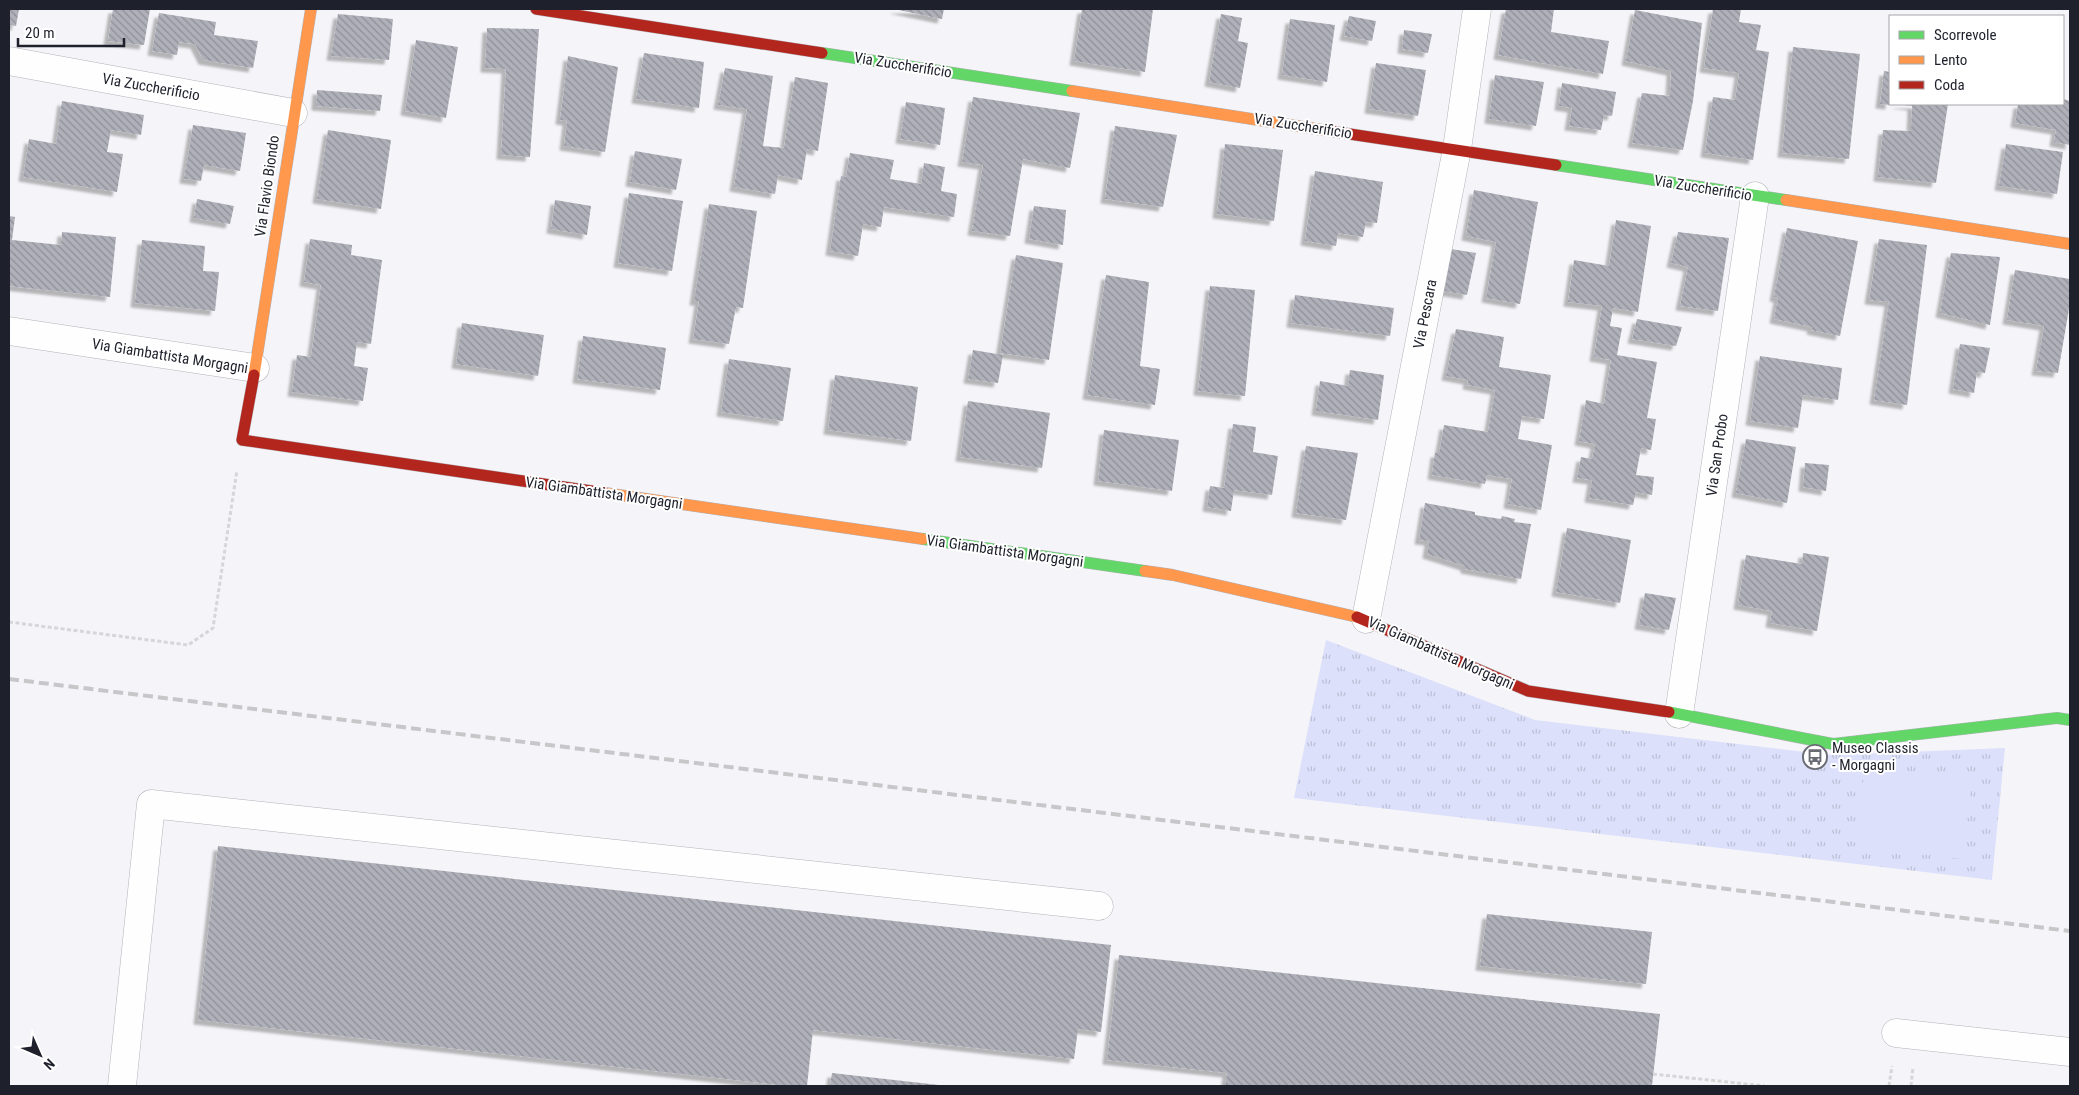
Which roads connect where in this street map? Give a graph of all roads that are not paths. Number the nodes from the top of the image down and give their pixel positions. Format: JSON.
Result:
{"nodes":[{"id":1,"x":311,"y":9,"type":"edge"},
{"id":2,"x":536,"y":9,"type":"edge"},
{"id":3,"x":1477,"y":9,"type":"edge"},
{"id":4,"x":9,"y":60,"type":"edge"},
{"id":5,"x":293,"y":113,"type":"junction"},
{"id":6,"x":1457,"y":150,"type":"junction"},
{"id":7,"x":1755,"y":196,"type":"junction"},
{"id":8,"x":2070,"y":244,"type":"edge"},
{"id":9,"x":9,"y":331,"type":"edge"},
{"id":10,"x":255,"y":368,"type":"junction"},
{"id":11,"x":1366,"y":619,"type":"junction"},
{"id":12,"x":1679,"y":714,"type":"junction"},
{"id":13,"x":2070,"y":720,"type":"edge"},
{"id":14,"x":1099,"y":906,"type":"dead end"},
{"id":15,"x":1896,"y":1033,"type":"dead end"},
{"id":16,"x":2070,"y":1052,"type":"edge"},
{"id":17,"x":122,"y":1086,"type":"edge"}],
"edges":[{"from":1,"to":5,"type":"street","name":"Via Flavio Biondo"},
{"from":2,"to":6,"type":"street","name":"Via Zuccherificio"},
{"from":3,"to":6,"type":"street","name":"Via Pescara"},
{"from":4,"to":5,"type":"street","name":"Via Zuccherificio"},
{"from":5,"to":10,"type":"street","name":"Via Flavio Biondo"},
{"from":6,"to":7,"type":"street","name":"Via Zuccherificio"},
{"from":6,"to":11,"type":"street","name":"Via Pescara"},
{"from":7,"to":8,"type":"street","name":"Via Zuccherificio"},
{"from":7,"to":12,"type":"street","name":"Via San Probo"},
{"from":9,"to":10,"type":"street","name":"Via Giambattista Morgagni"},
{"from":10,"to":11,"type":"street","name":"Via Giambattista Morgagni"},
{"from":11,"to":12,"type":"street","name":"Via Giambattista Morgagni"},
{"from":12,"to":13,"type":"street","name":"Via Giambattista Morgagni"},
{"from":14,"to":17,"type":"street"},
{"from":15,"to":16,"type":"street"}]}
